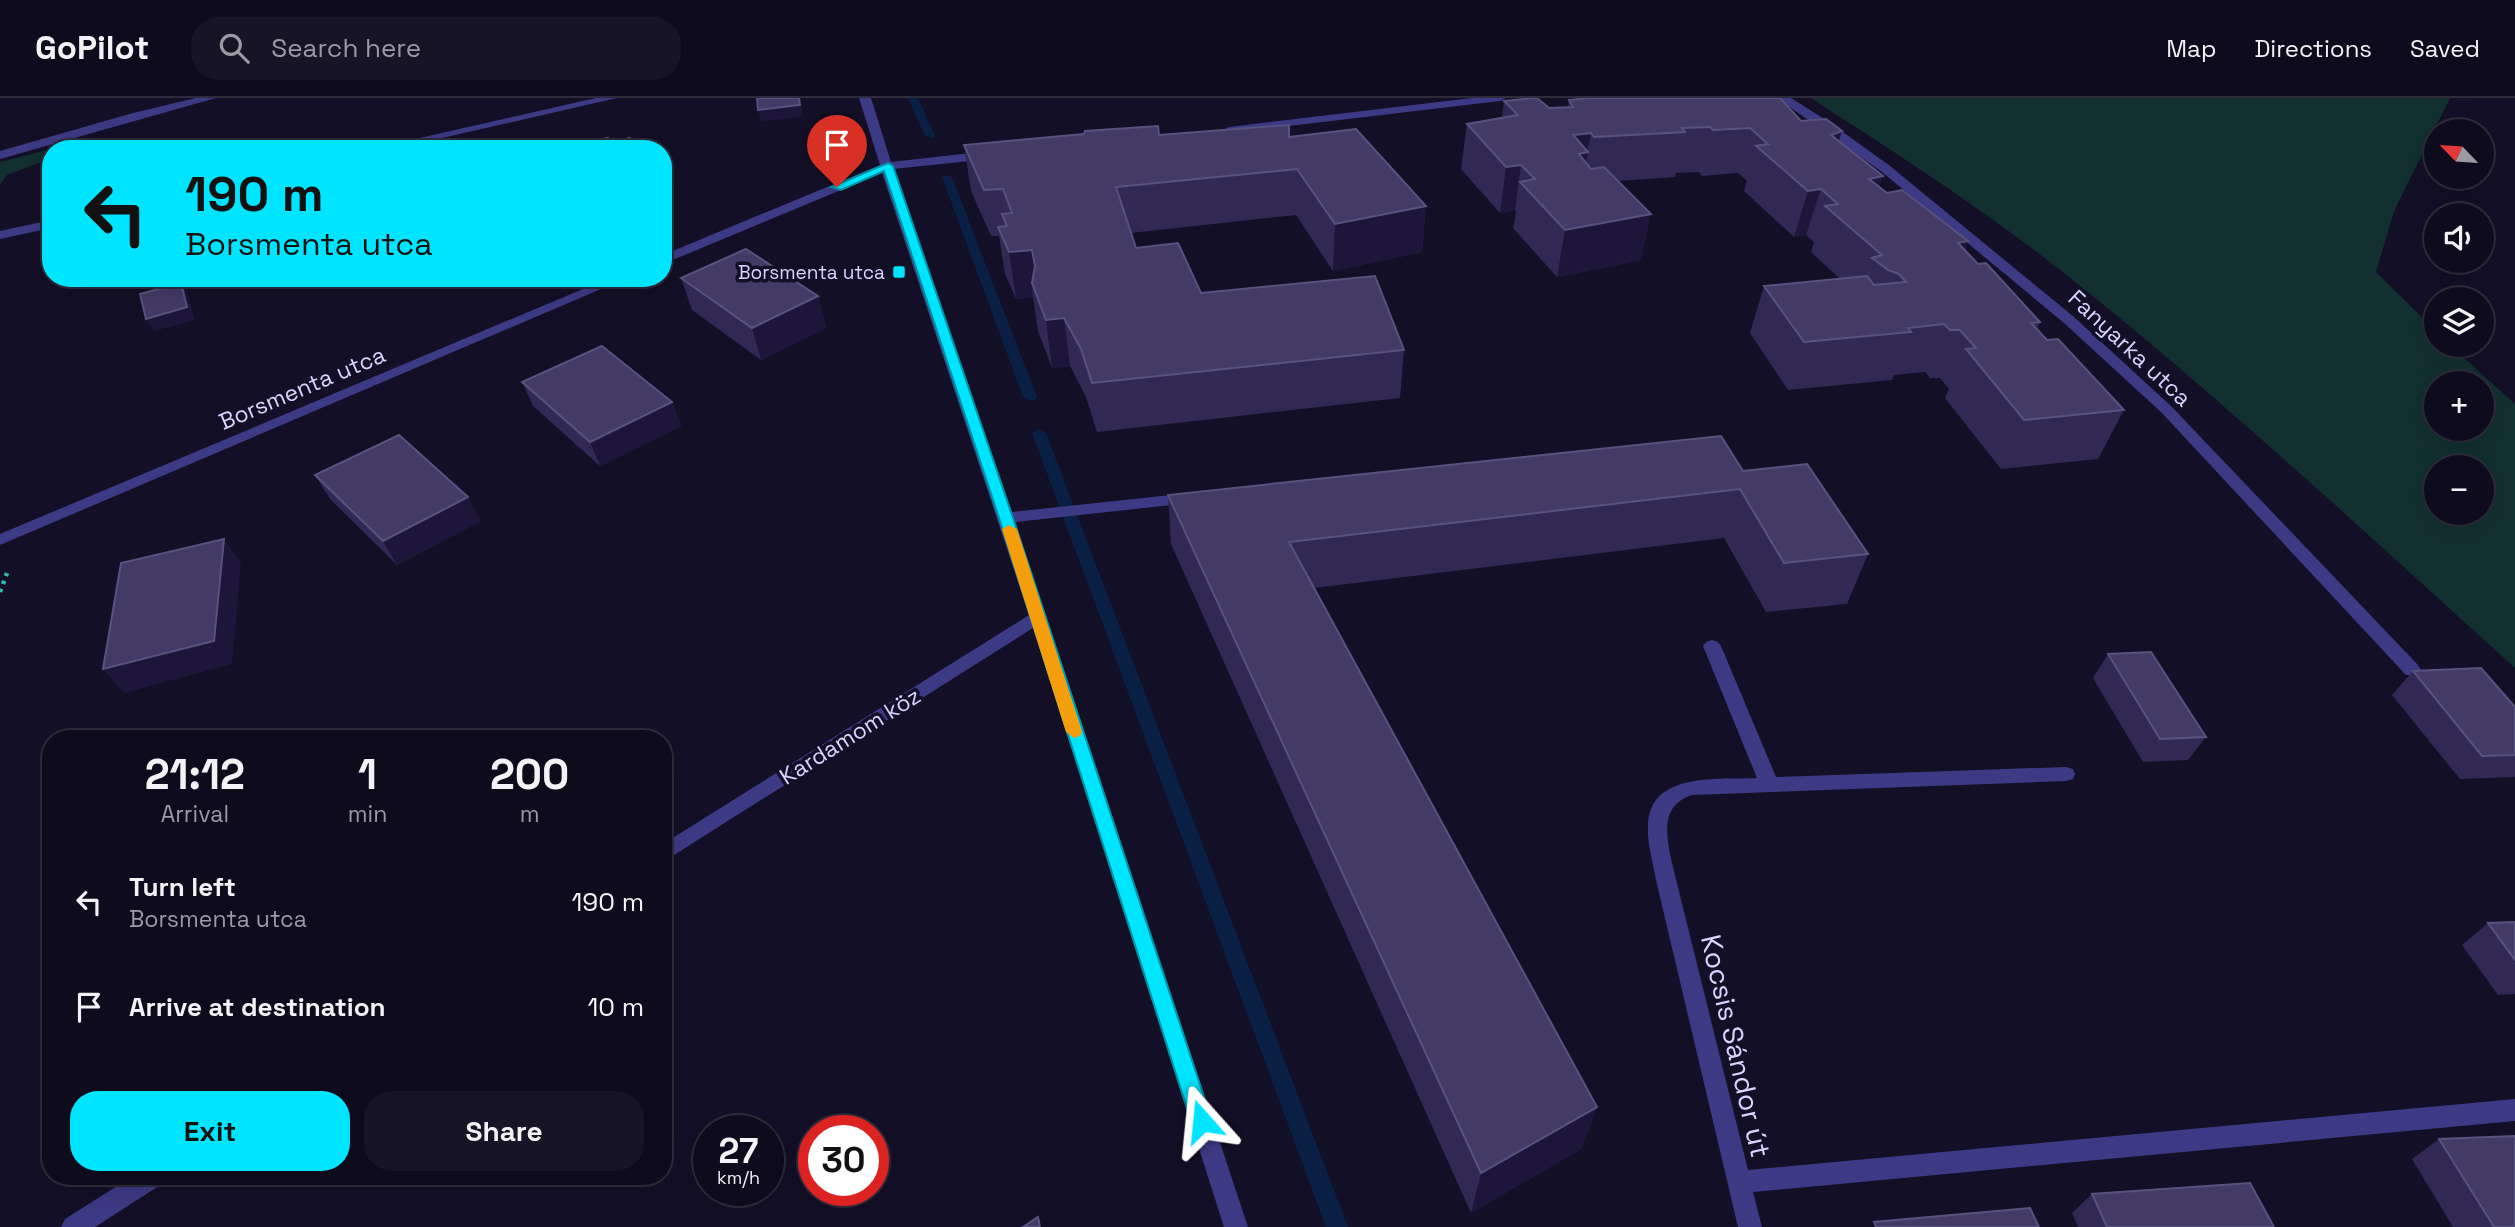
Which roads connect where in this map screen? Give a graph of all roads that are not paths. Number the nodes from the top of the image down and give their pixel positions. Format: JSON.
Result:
{"nodes":[{"id":1,"x":210,"y":98,"type":"edge"},
{"id":2,"x":611,"y":98,"type":"edge"},
{"id":3,"x":865,"y":98,"type":"edge"},
{"id":4,"x":1500,"y":98,"type":"edge"},
{"id":5,"x":1783,"y":98,"type":"edge"},
{"id":6,"x":1219,"y":131,"type":"edge"},
{"id":7,"x":51,"y":140,"type":"edge"},
{"id":8,"x":418,"y":140,"type":"edge"},
{"id":9,"x":42,"y":143,"type":"edge"},
{"id":10,"x":998,"y":154,"type":"edge"},
{"id":11,"x":0,"y":155,"type":"edge"},
{"id":12,"x":888,"y":166,"type":"junction"},
{"id":13,"x":42,"y":226,"type":"edge"},
{"id":14,"x":0,"y":235,"type":"edge"},
{"id":15,"x":672,"y":256,"type":"edge"},
{"id":16,"x":600,"y":287,"type":"edge"},
{"id":17,"x":1209,"y":496,"type":"edge"},
{"id":18,"x":1006,"y":518,"type":"junction"},
{"id":19,"x":0,"y":540,"type":"edge"},
{"id":20,"x":1037,"y":618,"type":"junction"},
{"id":21,"x":1712,"y":646,"type":"dead end"},
{"id":22,"x":2412,"y":670,"type":"edge"},
{"id":23,"x":2066,"y":774,"type":"dead end"},
{"id":24,"x":1770,"y":786,"type":"junction"},
{"id":25,"x":672,"y":848,"type":"edge"},
{"id":26,"x":2515,"y":1110,"type":"edge"},
{"id":27,"x":1738,"y":1182,"type":"junction"},
{"id":28,"x":140,"y":1185,"type":"edge"},
{"id":29,"x":73,"y":1227,"type":"edge"},
{"id":30,"x":1236,"y":1227,"type":"edge"},
{"id":31,"x":1750,"y":1227,"type":"edge"}],
"edges":[{"from":1,"to":7,"type":"street"},
{"from":2,"to":8,"type":"street"},
{"from":3,"to":12,"type":"street"},
{"from":4,"to":6,"type":"street"},
{"from":5,"to":22,"type":"street","name":"Fanyarka utca"},
{"from":9,"to":11,"type":"street"},
{"from":10,"to":12,"type":"street"},
{"from":12,"to":15,"type":"street"},
{"from":12,"to":18,"type":"street"},
{"from":13,"to":14,"type":"street"},
{"from":16,"to":19,"type":"street","name":"Borsmenta utca"},
{"from":17,"to":18,"type":"street"},
{"from":18,"to":20,"type":"street"},
{"from":20,"to":25,"type":"street","name":"Kardamom köz"},
{"from":20,"to":30,"type":"street"},
{"from":21,"to":24,"type":"street"},
{"from":23,"to":24,"type":"street","name":"Kocsis Sándor út"},
{"from":24,"to":27,"type":"street","name":"Kocsis Sándor út"},
{"from":26,"to":27,"type":"street"},
{"from":27,"to":31,"type":"street","name":"Kocsis Sándor út"},
{"from":28,"to":29,"type":"street"}]}
